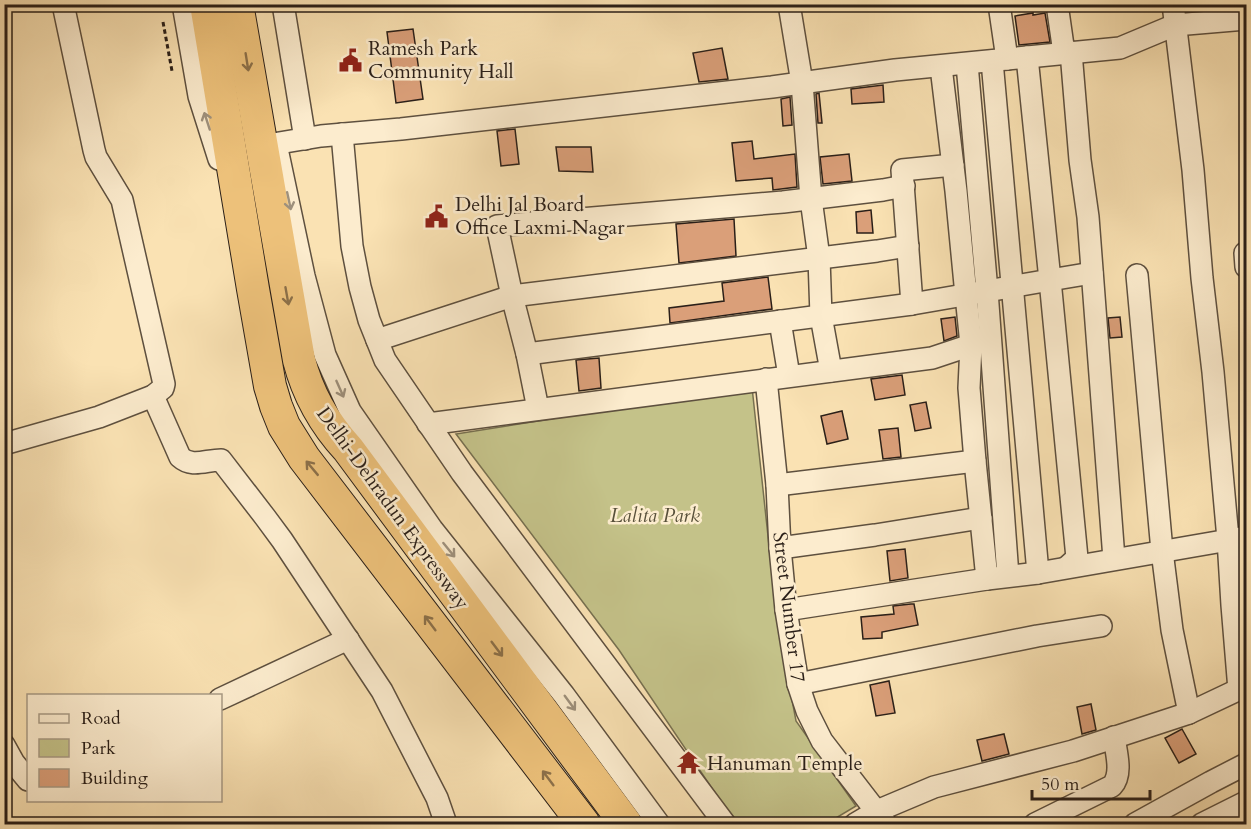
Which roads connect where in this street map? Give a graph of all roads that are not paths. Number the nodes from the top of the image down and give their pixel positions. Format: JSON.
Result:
{"nodes":[{"id":1,"x":63,"y":4,"type":"edge"},
{"id":2,"x":237,"y":4,"type":"edge"},
{"id":3,"x":283,"y":4,"type":"edge"},
{"id":4,"x":789,"y":4,"type":"edge"},
{"id":5,"x":999,"y":4,"type":"edge"},
{"id":6,"x":1057,"y":4,"type":"edge"},
{"id":7,"x":198,"y":7,"type":"edge"},
{"id":8,"x":1174,"y":15,"type":"edge"},
{"id":9,"x":1235,"y":15,"type":"edge"},
{"id":10,"x":1067,"y":52,"type":"junction"},
{"id":11,"x":1009,"y":59,"type":"junction"},
{"id":12,"x":967,"y":64,"type":"junction"},
{"id":13,"x":941,"y":67,"type":"junction"},
{"id":14,"x":802,"y":83,"type":"junction"},
{"id":15,"x":342,"y":134,"type":"junction"},
{"id":16,"x":304,"y":139,"type":"junction"},
{"id":17,"x":269,"y":145,"type":"junction"},
{"id":18,"x":953,"y":165,"type":"junction"},
{"id":19,"x":904,"y":186,"type":"junction"},
{"id":20,"x":811,"y":199,"type":"junction"},
{"id":21,"x":908,"y":246,"type":"junction"},
{"id":22,"x":819,"y":258,"type":"junction"},
{"id":23,"x":1092,"y":273,"type":"junction"},
{"id":24,"x":1137,"y":275,"type":"dead end"},
{"id":25,"x":1050,"y":280,"type":"junction"},
{"id":26,"x":1012,"y":286,"type":"junction"},
{"id":27,"x":976,"y":293,"type":"junction"},
{"id":28,"x":512,"y":296,"type":"junction"},
{"id":29,"x":912,"y":304,"type":"junction"},
{"id":30,"x":821,"y":316,"type":"junction"},
{"id":31,"x":780,"y":321,"type":"junction"},
{"id":32,"x":377,"y":340,"type":"junction"},
{"id":33,"x":970,"y":345,"type":"junction"},
{"id":34,"x":527,"y":354,"type":"junction"},
{"id":35,"x":831,"y":371,"type":"junction"},
{"id":36,"x":789,"y":376,"type":"junction"},
{"id":37,"x":766,"y":379,"type":"junction"},
{"id":38,"x":153,"y":396,"type":"junction"},
{"id":39,"x":538,"y":409,"type":"junction"},
{"id":40,"x":428,"y":424,"type":"junction"},
{"id":41,"x":4,"y":444,"type":"edge"},
{"id":42,"x":975,"y":461,"type":"junction"},
{"id":43,"x":777,"y":485,"type":"junction"},
{"id":44,"x":981,"y":518,"type":"junction"},
{"id":45,"x":1237,"y":538,"type":"edge"},
{"id":46,"x":780,"y":548,"type":"junction"},
{"id":47,"x":1162,"y":550,"type":"junction"},
{"id":48,"x":1114,"y":559,"type":"junction"},
{"id":49,"x":1067,"y":567,"type":"junction"},
{"id":50,"x":1038,"y":573,"type":"junction"},
{"id":51,"x":1008,"y":576,"type":"junction"},
{"id":52,"x":987,"y":579,"type":"junction"},
{"id":53,"x":786,"y":610,"type":"junction"},
{"id":54,"x":1101,"y":626,"type":"dead end"},
{"id":55,"x":348,"y":639,"type":"junction"},
{"id":56,"x":798,"y":684,"type":"junction"},
{"id":57,"x":1243,"y":688,"type":"edge"},
{"id":58,"x":222,"y":698,"type":"edge"},
{"id":59,"x":1189,"y":713,"type":"junction"},
{"id":60,"x":1114,"y":737,"type":"junction"},
{"id":61,"x":4,"y":745,"type":"edge"},
{"id":62,"x":1246,"y":764,"type":"edge"},
{"id":63,"x":27,"y":779,"type":"edge"},
{"id":64,"x":1246,"y":801,"type":"edge"},
{"id":65,"x":882,"y":818,"type":"edge"},
{"id":66,"x":446,"y":825,"type":"edge"},
{"id":67,"x":584,"y":825,"type":"edge"},
{"id":68,"x":626,"y":825,"type":"edge"},
{"id":69,"x":659,"y":825,"type":"edge"},
{"id":70,"x":725,"y":825,"type":"edge"},
{"id":71,"x":855,"y":825,"type":"edge"},
{"id":72,"x":1035,"y":825,"type":"edge"},
{"id":73,"x":1135,"y":825,"type":"edge"},
{"id":74,"x":1202,"y":825,"type":"edge"}],
"edges":[{"from":1,"to":38,"type":"street"},
{"from":2,"to":17,"type":"highway","name":"Delhi-Dehradun Expressway","one_way":true},
{"from":3,"to":16,"type":"street"},
{"from":4,"to":14,"type":"street"},
{"from":5,"to":11,"type":"street"},
{"from":6,"to":10,"type":"street"},
{"from":67,"to":7,"type":"highway","name":"Delhi-Dehradun Expressway","one_way":true},
{"from":8,"to":9,"type":"street"},
{"from":8,"to":10,"type":"street"},
{"from":8,"to":45,"type":"street"},
{"from":10,"to":11,"type":"street"},
{"from":10,"to":23,"type":"street"},
{"from":11,"to":12,"type":"street"},
{"from":11,"to":25,"type":"street"},
{"from":11,"to":26,"type":"street"},
{"from":12,"to":13,"type":"street"},
{"from":12,"to":27,"type":"street"},
{"from":13,"to":14,"type":"street"},
{"from":13,"to":18,"type":"street"},
{"from":14,"to":15,"type":"street"},
{"from":14,"to":20,"type":"street"},
{"from":15,"to":16,"type":"street"},
{"from":15,"to":32,"type":"street"},
{"from":16,"to":17,"type":"street"},
{"from":17,"to":68,"type":"highway","name":"Delhi-Dehradun Expressway","one_way":true},
{"from":17,"to":69,"type":"street","one_way":true},
{"from":18,"to":19,"type":"street"},
{"from":18,"to":27,"type":"street"},
{"from":19,"to":20,"type":"street"},
{"from":19,"to":21,"type":"street"},
{"from":20,"to":22,"type":"street"},
{"from":20,"to":28,"type":"street"},
{"from":21,"to":22,"type":"street"},
{"from":21,"to":29,"type":"street"},
{"from":22,"to":28,"type":"street"},
{"from":22,"to":30,"type":"street"},
{"from":23,"to":25,"type":"street"},
{"from":23,"to":48,"type":"street"},
{"from":24,"to":47,"type":"street"},
{"from":25,"to":26,"type":"street"},
{"from":25,"to":49,"type":"street"},
{"from":26,"to":27,"type":"street"},
{"from":26,"to":50,"type":"street"},
{"from":27,"to":29,"type":"street"},
{"from":27,"to":33,"type":"street"},
{"from":27,"to":51,"type":"street"},
{"from":28,"to":32,"type":"street"},
{"from":28,"to":34,"type":"street"},
{"from":29,"to":30,"type":"street"},
{"from":30,"to":31,"type":"street"},
{"from":30,"to":35,"type":"street"},
{"from":31,"to":34,"type":"street"},
{"from":31,"to":36,"type":"street"},
{"from":32,"to":40,"type":"street"},
{"from":33,"to":35,"type":"street"},
{"from":33,"to":42,"type":"street"},
{"from":34,"to":39,"type":"street"},
{"from":35,"to":36,"type":"street"},
{"from":36,"to":37,"type":"street"},
{"from":37,"to":39,"type":"street"},
{"from":37,"to":43,"type":"street","name":"Street Number 17"},
{"from":38,"to":41,"type":"street"},
{"from":38,"to":55,"type":"street"},
{"from":39,"to":40,"type":"street"},
{"from":40,"to":70,"type":"street"},
{"from":42,"to":43,"type":"street"},
{"from":42,"to":44,"type":"street"},
{"from":43,"to":46,"type":"street","name":"Street Number 17"},
{"from":44,"to":46,"type":"street"},
{"from":44,"to":52,"type":"street"},
{"from":45,"to":47,"type":"street"},
{"from":45,"to":57,"type":"street"},
{"from":46,"to":53,"type":"street","name":"Street Number 17"},
{"from":47,"to":48,"type":"street"},
{"from":47,"to":59,"type":"street"},
{"from":48,"to":49,"type":"street"},
{"from":49,"to":50,"type":"street"},
{"from":50,"to":51,"type":"street"},
{"from":51,"to":52,"type":"street"},
{"from":52,"to":53,"type":"street"},
{"from":53,"to":56,"type":"street","name":"Street Number 17"},
{"from":54,"to":56,"type":"street"},
{"from":55,"to":58,"type":"street"},
{"from":55,"to":66,"type":"street"},
{"from":56,"to":65,"type":"street","name":"Street Number 17"},
{"from":57,"to":59,"type":"street"},
{"from":59,"to":60,"type":"street"},
{"from":60,"to":65,"type":"street"},
{"from":60,"to":72,"type":"street"},
{"from":61,"to":63,"type":"street"},
{"from":62,"to":73,"type":"street"},
{"from":64,"to":74,"type":"street"},
{"from":65,"to":71,"type":"street"}]}
